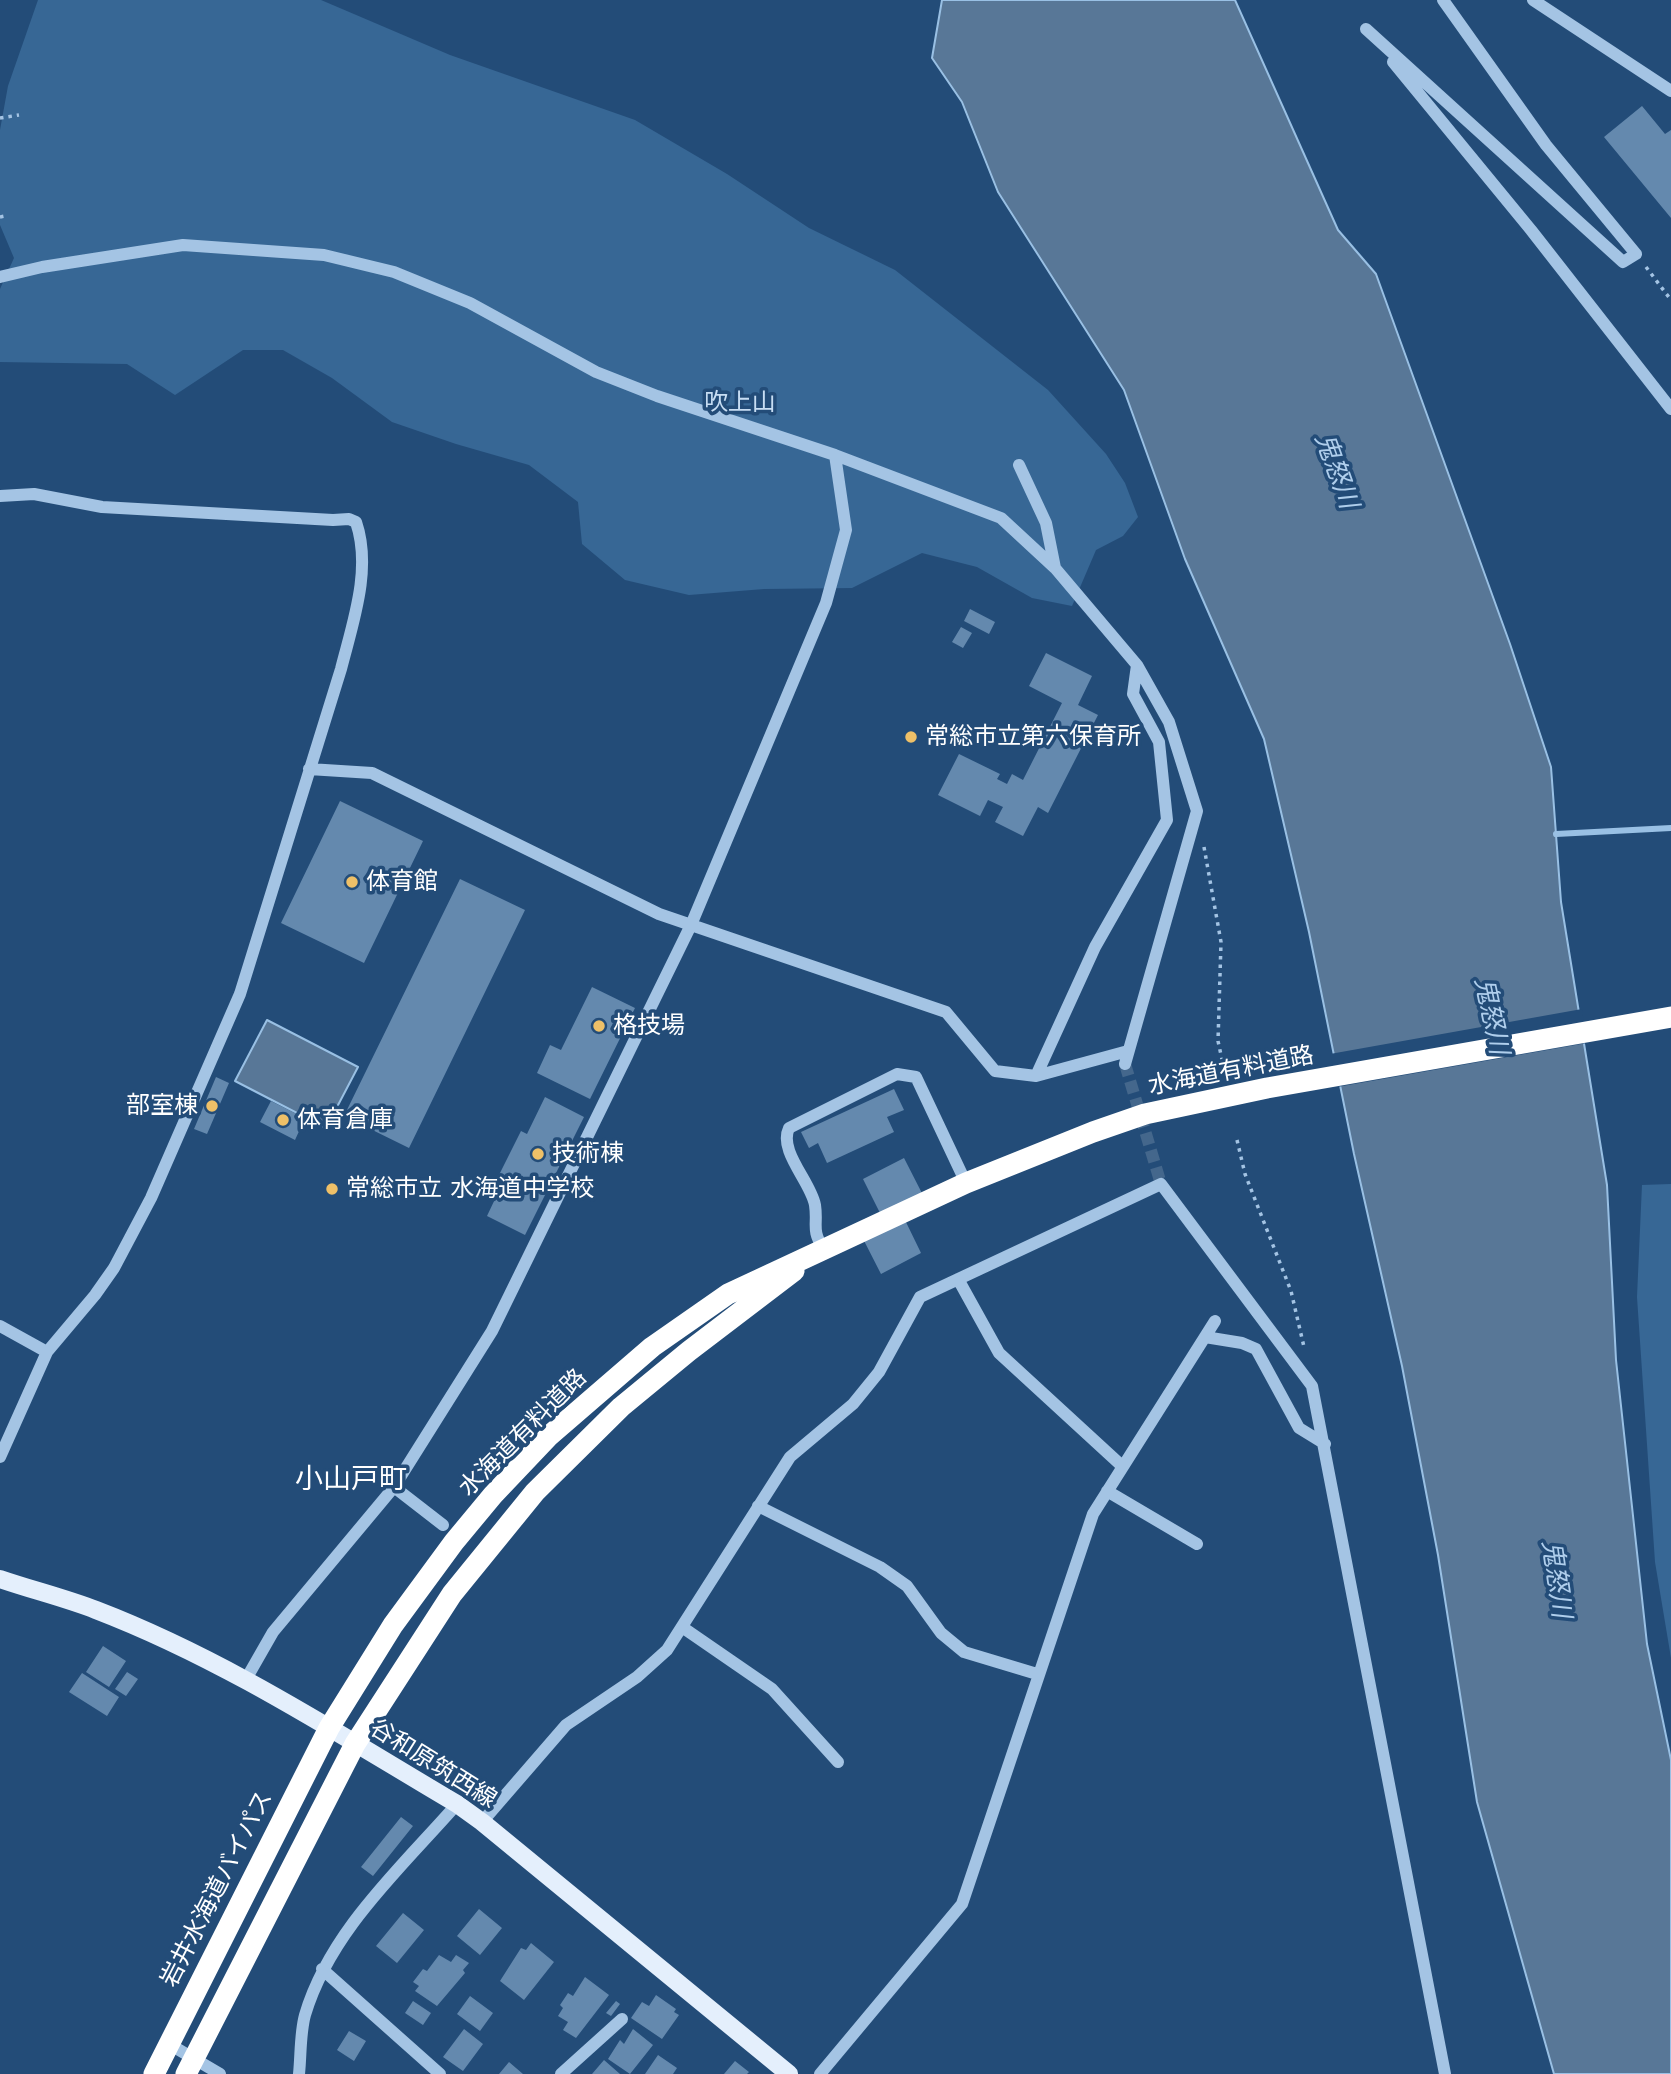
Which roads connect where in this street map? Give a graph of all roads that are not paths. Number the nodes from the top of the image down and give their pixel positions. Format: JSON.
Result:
{"nodes":[{"id":1,"x":1443,"y":0,"type":"edge"},
{"id":2,"x":1533,"y":0,"type":"edge"},
{"id":3,"x":1671,"y":91,"type":"edge"},
{"id":4,"x":0,"y":278,"type":"edge"},
{"id":5,"x":1671,"y":409,"type":"edge"},
{"id":6,"x":835,"y":455,"type":"junction"},
{"id":7,"x":1019,"y":465,"type":"dead end"},
{"id":8,"x":0,"y":496,"type":"edge"},
{"id":9,"x":1055,"y":568,"type":"junction"},
{"id":10,"x":1137,"y":665,"type":"junction"},
{"id":11,"x":309,"y":769,"type":"junction"},
{"id":12,"x":691,"y":925,"type":"junction"},
{"id":13,"x":1671,"y":1017,"type":"edge"},
{"id":14,"x":1036,"y":1076,"type":"junction"},
{"id":15,"x":966,"y":1183,"type":"junction"},
{"id":16,"x":823,"y":1248,"type":"junction"},
{"id":17,"x":958,"y":1279,"type":"junction"},
{"id":18,"x":1215,"y":1321,"type":"dead end"},
{"id":19,"x":0,"y":1326,"type":"edge"},
{"id":20,"x":1205,"y":1338,"type":"junction"},
{"id":21,"x":47,"y":1352,"type":"junction"},
{"id":22,"x":1325,"y":1444,"type":"junction"},
{"id":23,"x":0,"y":1457,"type":"edge"},
{"id":24,"x":1122,"y":1465,"type":"junction"},
{"id":25,"x":394,"y":1487,"type":"junction"},
{"id":26,"x":1107,"y":1491,"type":"junction"},
{"id":27,"x":758,"y":1506,"type":"junction"},
{"id":28,"x":443,"y":1525,"type":"dead end"},
{"id":29,"x":1197,"y":1544,"type":"dead end"},
{"id":30,"x":0,"y":1579,"type":"edge"},
{"id":31,"x":682,"y":1627,"type":"junction"},
{"id":32,"x":1037,"y":1674,"type":"junction"},
{"id":33,"x":245,"y":1681,"type":"junction"},
{"id":34,"x":329,"y":1728,"type":"junction"},
{"id":35,"x":355,"y":1744,"type":"junction"},
{"id":36,"x":838,"y":1762,"type":"dead end"},
{"id":37,"x":457,"y":1804,"type":"junction"},
{"id":38,"x":482,"y":1822,"type":"junction"},
{"id":39,"x":322,"y":1969,"type":"junction"},
{"id":40,"x":622,"y":2019,"type":"dead end"},
{"id":41,"x":169,"y":2044,"type":"junction"},
{"id":42,"x":190,"y":2067,"type":"edge"},
{"id":43,"x":154,"y":2074,"type":"edge"},
{"id":44,"x":220,"y":2074,"type":"edge"},
{"id":45,"x":299,"y":2074,"type":"edge"},
{"id":46,"x":440,"y":2074,"type":"edge"},
{"id":47,"x":561,"y":2074,"type":"edge"},
{"id":48,"x":789,"y":2074,"type":"edge"},
{"id":49,"x":820,"y":2074,"type":"edge"},
{"id":50,"x":1445,"y":2074,"type":"edge"}],
"edges":[{"from":1,"to":5,"type":"street"},
{"from":2,"to":3,"type":"street"},
{"from":4,"to":6,"type":"street"},
{"from":6,"to":9,"type":"street"},
{"from":6,"to":12,"type":"street"},
{"from":7,"to":9,"type":"street"},
{"from":8,"to":11,"type":"street"},
{"from":9,"to":10,"type":"street"},
{"from":10,"to":14,"type":"street"},
{"from":10,"to":14,"type":"street"},
{"from":11,"to":12,"type":"street"},
{"from":11,"to":21,"type":"street"},
{"from":12,"to":14,"type":"street"},
{"from":12,"to":25,"type":"street"},
{"from":13,"to":15,"type":"highway","name":"水海道有料道路"},
{"from":15,"to":16,"type":"highway","name":"水海道有料道路"},
{"from":15,"to":16,"type":"street"},
{"from":16,"to":34,"type":"highway","name":"水海道有料道路"},
{"from":16,"to":35,"type":"highway","name":"水海道有料道路"},
{"from":17,"to":22,"type":"street"},
{"from":17,"to":24,"type":"street"},
{"from":17,"to":27,"type":"street"},
{"from":18,"to":20,"type":"street"},
{"from":19,"to":21,"type":"street"},
{"from":20,"to":22,"type":"street"},
{"from":20,"to":24,"type":"street"},
{"from":21,"to":23,"type":"street"},
{"from":22,"to":50,"type":"street"},
{"from":24,"to":26,"type":"street"},
{"from":25,"to":28,"type":"street"},
{"from":25,"to":33,"type":"street"},
{"from":26,"to":29,"type":"street"},
{"from":26,"to":32,"type":"street"},
{"from":27,"to":31,"type":"street"},
{"from":27,"to":32,"type":"street"},
{"from":30,"to":33,"type":"main road","name":"谷和原筑西線"},
{"from":31,"to":36,"type":"street"},
{"from":31,"to":38,"type":"street"},
{"from":32,"to":49,"type":"street"},
{"from":33,"to":34,"type":"main road","name":"谷和原筑西線"},
{"from":34,"to":35,"type":"main road","name":"谷和原筑西線"},
{"from":34,"to":41,"type":"highway","name":"岩井水海道バイパス"},
{"from":35,"to":37,"type":"main road","name":"谷和原筑西線"},
{"from":35,"to":42,"type":"highway"},
{"from":37,"to":38,"type":"main road","name":"谷和原筑西線"},
{"from":37,"to":39,"type":"street"},
{"from":38,"to":48,"type":"main road","name":"谷和原筑西線"},
{"from":39,"to":45,"type":"street"},
{"from":39,"to":46,"type":"street"},
{"from":40,"to":47,"type":"street"},
{"from":41,"to":42,"type":"street"},
{"from":41,"to":43,"type":"highway","name":"岩井水海道バイパス"},
{"from":42,"to":44,"type":"street"}]}
